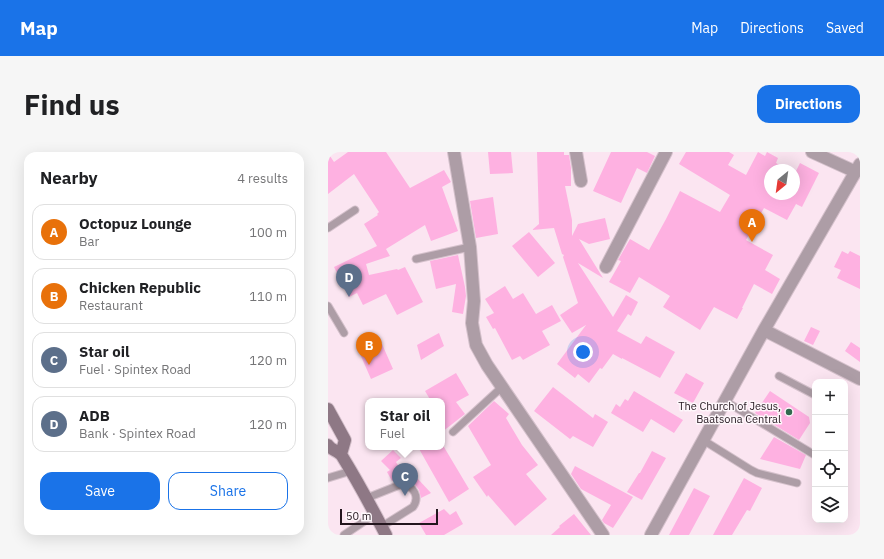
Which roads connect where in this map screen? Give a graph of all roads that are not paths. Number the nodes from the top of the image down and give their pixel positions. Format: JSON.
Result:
{"nodes":[{"id":1,"x":454,"y":152,"type":"edge"},
{"id":2,"x":576,"y":152,"type":"edge"},
{"id":3,"x":666,"y":152,"type":"edge"},
{"id":4,"x":812,"y":152,"type":"edge"},
{"id":5,"x":858,"y":168,"type":"edge"},
{"id":6,"x":581,"y":181,"type":"dead end"},
{"id":7,"x":354,"y":210,"type":"dead end"},
{"id":8,"x":328,"y":228,"type":"edge"},
{"id":9,"x":470,"y":247,"type":"junction"},
{"id":10,"x":416,"y":259,"type":"dead end"},
{"id":11,"x":606,"y":267,"type":"dead end"},
{"id":12,"x":329,"y":310,"type":"edge"},
{"id":13,"x":764,"y":330,"type":"junction"},
{"id":14,"x":344,"y":332,"type":"dead end"},
{"id":15,"x":779,"y":376,"type":"dead end"},
{"id":16,"x":860,"y":379,"type":"edge"},
{"id":17,"x":502,"y":386,"type":"junction"},
{"id":18,"x":812,"y":393,"type":"edge"},
{"id":19,"x":725,"y":400,"type":"junction"},
{"id":20,"x":328,"y":409,"type":"edge"},
{"id":21,"x":453,"y":432,"type":"dead end"},
{"id":22,"x":703,"y":440,"type":"junction"},
{"id":23,"x":328,"y":445,"type":"edge"},
{"id":24,"x":812,"y":453,"type":"edge"},
{"id":25,"x":341,"y":454,"type":"junction"},
{"id":26,"x":351,"y":472,"type":"junction"},
{"id":27,"x":328,"y":478,"type":"edge"},
{"id":28,"x":797,"y":483,"type":"dead end"},
{"id":29,"x":367,"y":498,"type":"junction"},
{"id":30,"x":375,"y":514,"type":"junction"},
{"id":31,"x":384,"y":531,"type":"edge"},
{"id":32,"x":344,"y":535,"type":"edge"},
{"id":33,"x":603,"y":535,"type":"edge"},
{"id":34,"x":651,"y":535,"type":"edge"}],
"edges":[{"from":1,"to":9,"type":"street"},
{"from":2,"to":6,"type":"street"},
{"from":3,"to":11,"type":"street"},
{"from":4,"to":5,"type":"street"},
{"from":5,"to":13,"type":"street"},
{"from":7,"to":8,"type":"lane"},
{"from":9,"to":10,"type":"lane"},
{"from":9,"to":17,"type":"street"},
{"from":12,"to":14,"type":"lane"},
{"from":13,"to":16,"type":"street"},
{"from":13,"to":19,"type":"street"},
{"from":15,"to":18,"type":"lane"},
{"from":17,"to":21,"type":"lane"},
{"from":17,"to":33,"type":"street"},
{"from":19,"to":22,"type":"street"},
{"from":19,"to":24,"type":"lane"},
{"from":20,"to":25,"type":"main road"},
{"from":22,"to":28,"type":"lane"},
{"from":22,"to":34,"type":"street"},
{"from":23,"to":25,"type":"main road"},
{"from":25,"to":26,"type":"main road"},
{"from":26,"to":27,"type":"lane"},
{"from":26,"to":29,"type":"main road"},
{"from":29,"to":30,"type":"main road"},
{"from":29,"to":31,"type":"lane"},
{"from":30,"to":31,"type":"main road"},
{"from":30,"to":32,"type":"lane"}]}
